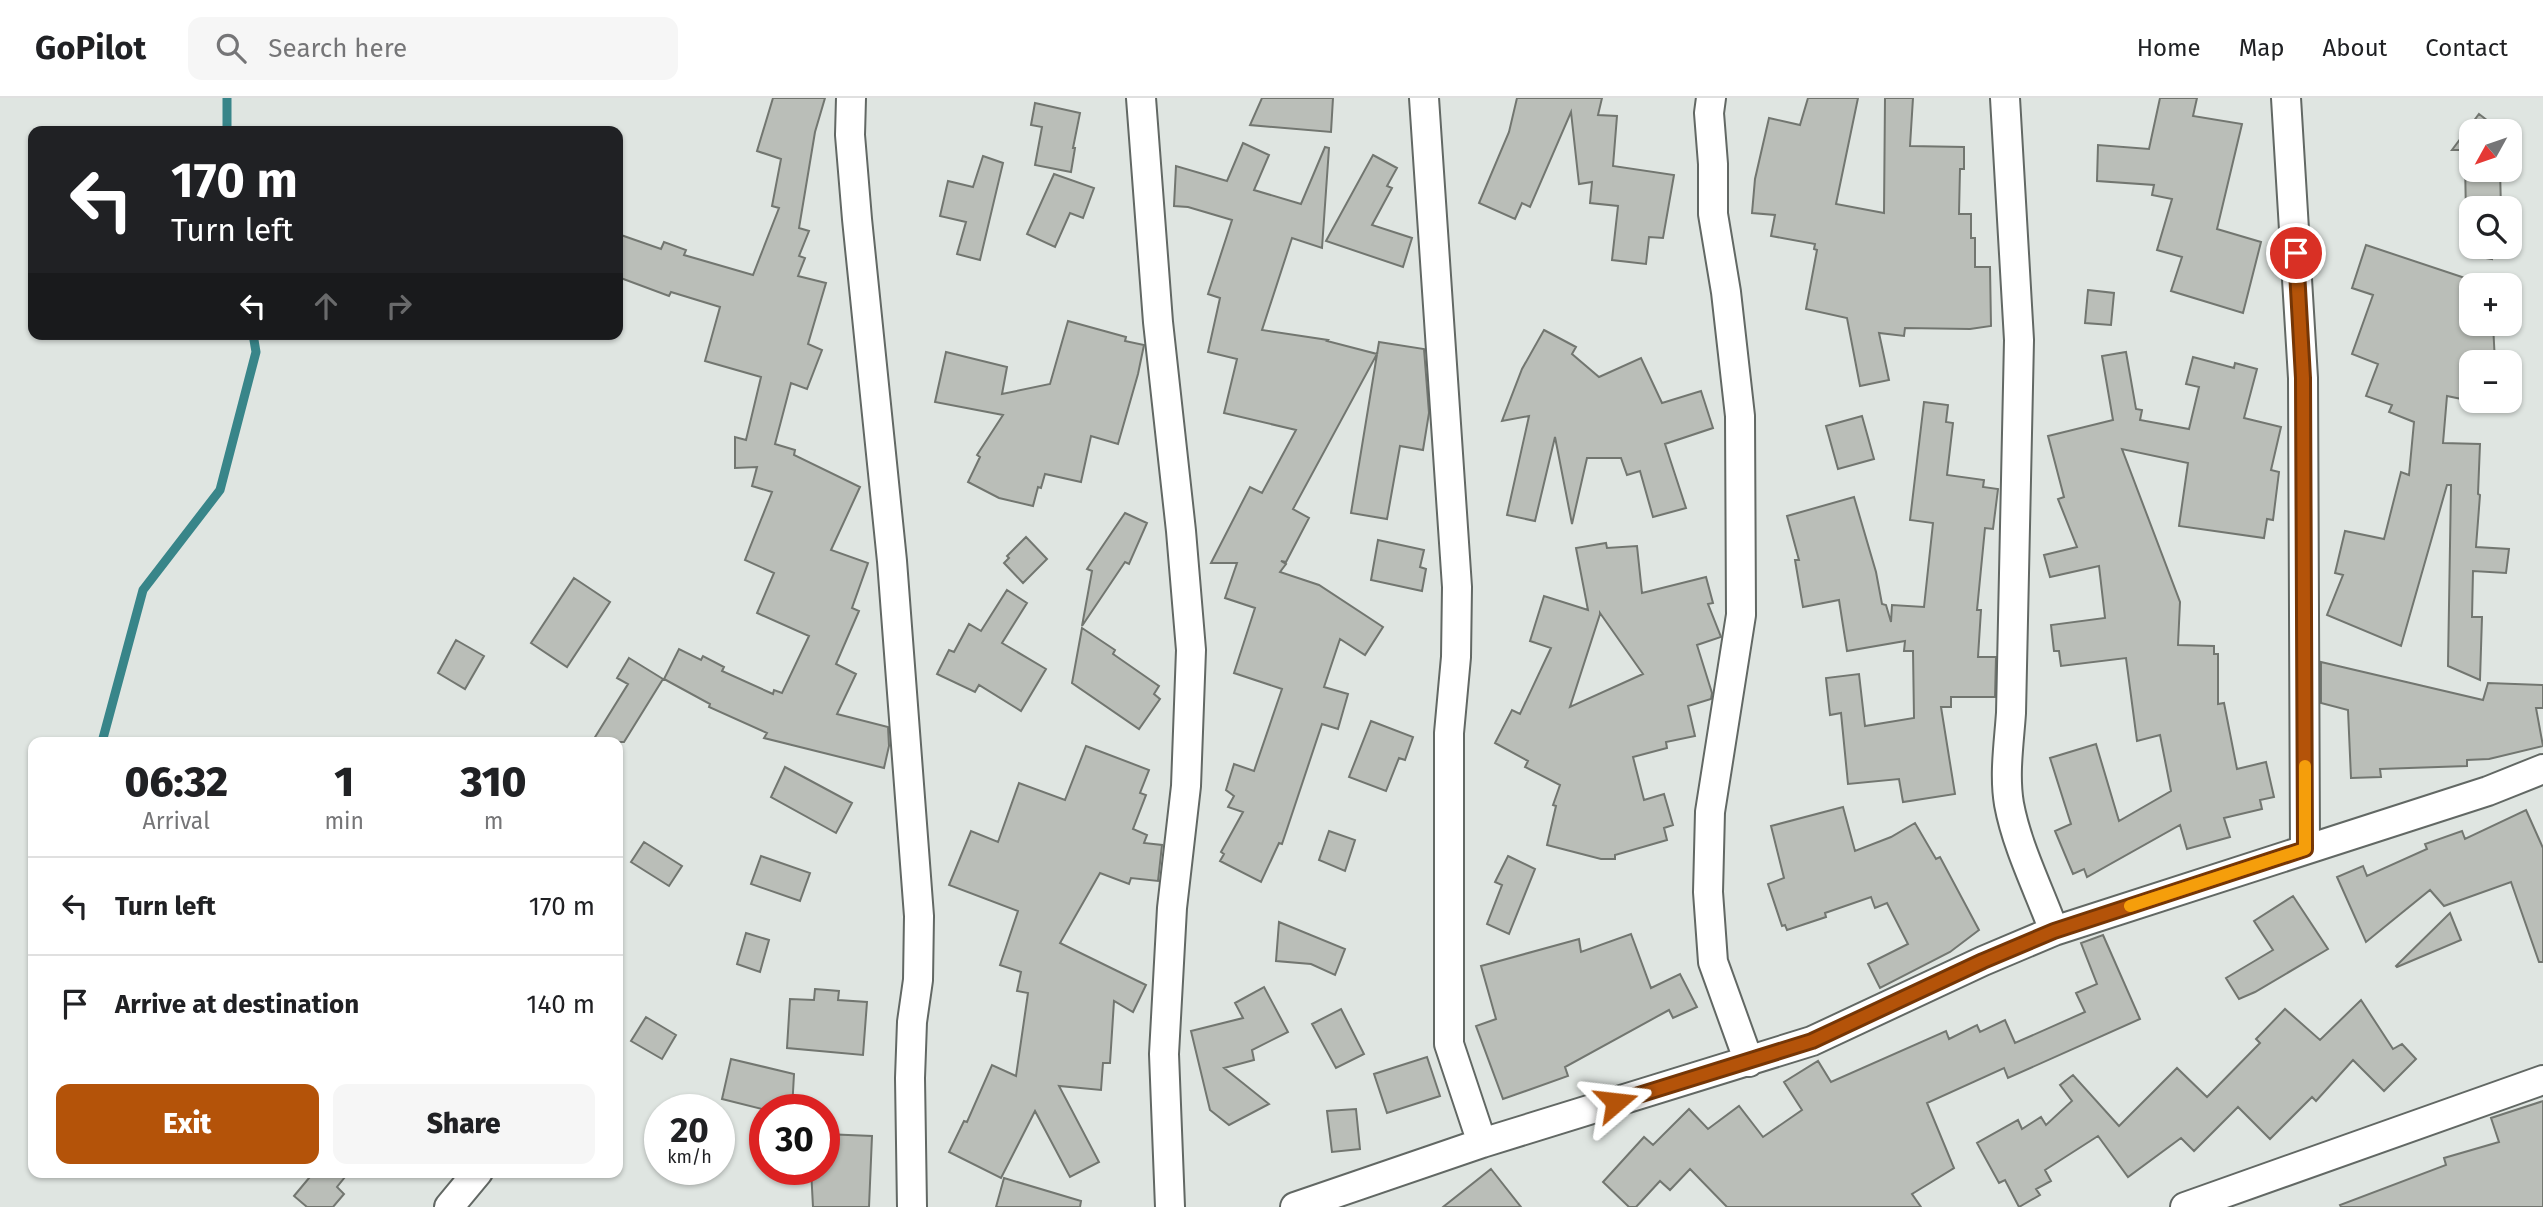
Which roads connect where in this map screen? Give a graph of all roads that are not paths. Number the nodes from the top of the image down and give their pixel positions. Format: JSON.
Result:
{"nodes":[{"id":1,"x":851,"y":98,"type":"edge"},
{"id":2,"x":1141,"y":98,"type":"edge"},
{"id":3,"x":1424,"y":98,"type":"edge"},
{"id":4,"x":1711,"y":98,"type":"edge"},
{"id":5,"x":2005,"y":98,"type":"edge"},
{"id":6,"x":2286,"y":98,"type":"edge"},
{"id":7,"x":2543,"y":769,"type":"edge"},
{"id":8,"x":2305,"y":849,"type":"junction"},
{"id":9,"x":2054,"y":931,"type":"junction"},
{"id":10,"x":1749,"y":1062,"type":"junction"},
{"id":11,"x":2543,"y":1080,"type":"edge"},
{"id":12,"x":1482,"y":1143,"type":"junction"},
{"id":13,"x":473,"y":1178,"type":"edge"},
{"id":14,"x":449,"y":1207,"type":"edge"},
{"id":15,"x":912,"y":1207,"type":"edge"},
{"id":16,"x":1170,"y":1207,"type":"edge"},
{"id":17,"x":1295,"y":1207,"type":"edge"},
{"id":18,"x":2185,"y":1207,"type":"edge"}],
"edges":[{"from":1,"to":15,"type":"street"},
{"from":2,"to":16,"type":"street"},
{"from":3,"to":12,"type":"street"},
{"from":4,"to":10,"type":"street"},
{"from":5,"to":9,"type":"street"},
{"from":6,"to":8,"type":"street"},
{"from":7,"to":8,"type":"street"},
{"from":8,"to":9,"type":"street"},
{"from":9,"to":10,"type":"street"},
{"from":10,"to":12,"type":"street"},
{"from":11,"to":18,"type":"street"},
{"from":12,"to":17,"type":"street"},
{"from":13,"to":14,"type":"street"}]}
